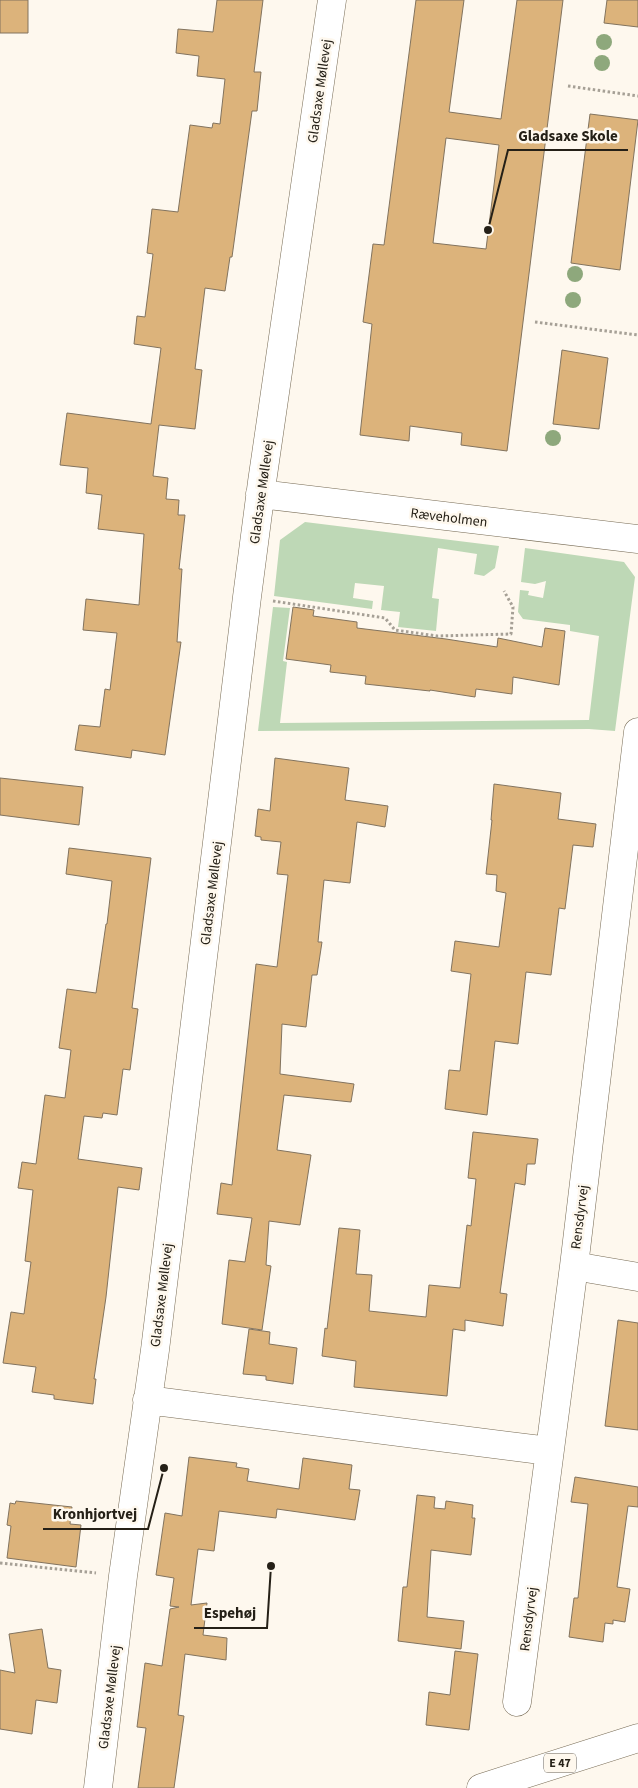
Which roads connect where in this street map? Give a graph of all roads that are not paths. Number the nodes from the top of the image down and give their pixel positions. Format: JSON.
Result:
{"nodes":[{"id":1,"x":332,"y":0,"type":"edge"},
{"id":2,"x":260,"y":494,"type":"junction"},
{"id":3,"x":638,"y":539,"type":"edge"},
{"id":4,"x":638,"y":732,"type":"edge"},
{"id":5,"x":574,"y":1266,"type":"junction"},
{"id":6,"x":638,"y":1277,"type":"edge"},
{"id":7,"x":147,"y":1400,"type":"junction"},
{"id":8,"x":549,"y":1451,"type":"junction"},
{"id":9,"x":517,"y":1702,"type":"dead end"},
{"id":10,"x":638,"y":1738,"type":"edge"},
{"id":11,"x":98,"y":1788,"type":"edge"},
{"id":12,"x":481,"y":1788,"type":"edge"}],
"edges":[{"from":1,"to":2,"type":"main road","name":"Gladsaxe Møllevej"},
{"from":2,"to":3,"type":"main road","name":"Ræveholmen"},
{"from":2,"to":7,"type":"main road","name":"Gladsaxe Møllevej"},
{"from":4,"to":5,"type":"main road","name":"Rensdyrvej"},
{"from":5,"to":6,"type":"main road"},
{"from":5,"to":8,"type":"main road","name":"Rensdyrvej"},
{"from":7,"to":8,"type":"main road"},
{"from":7,"to":11,"type":"main road","name":"Gladsaxe Møllevej"},
{"from":8,"to":9,"type":"main road","name":"Rensdyrvej"},
{"from":10,"to":12,"type":"main road","number":"E 47"}]}
